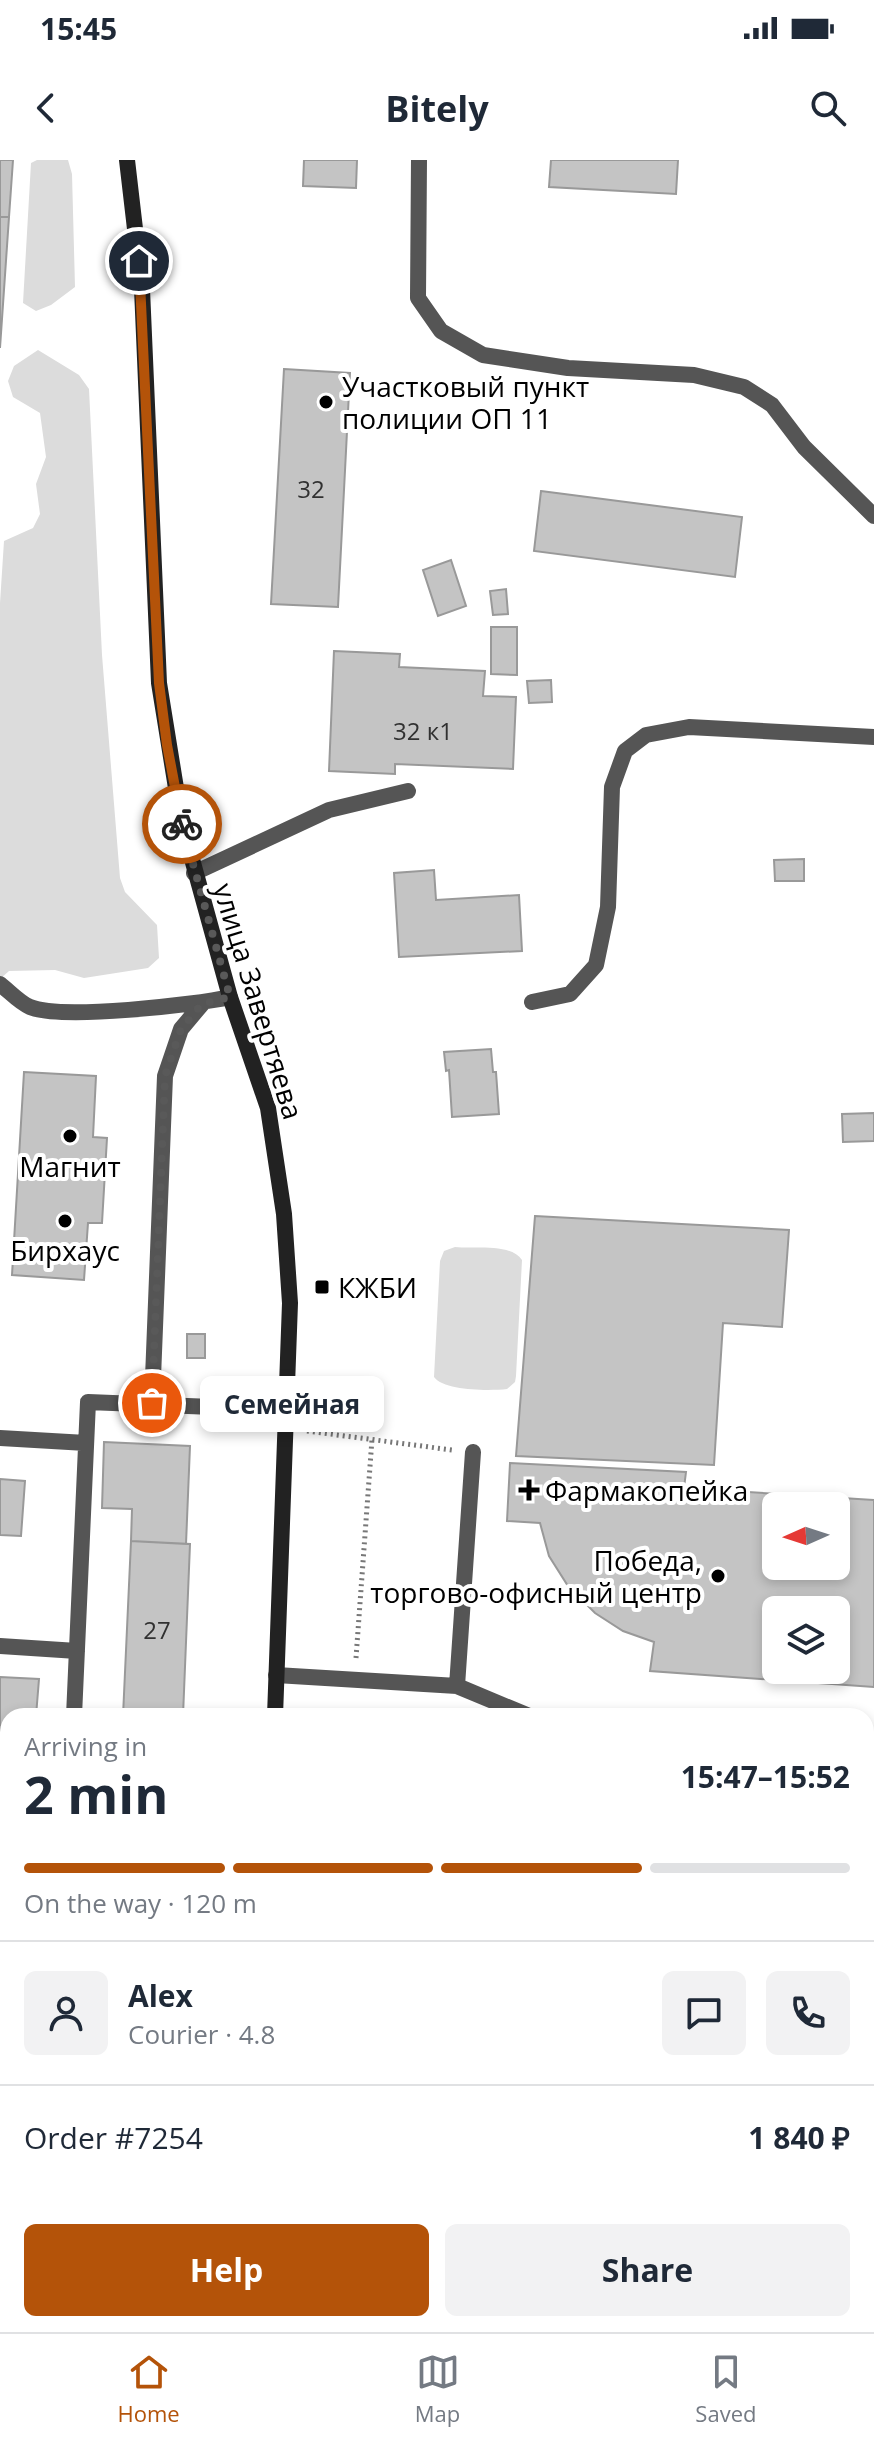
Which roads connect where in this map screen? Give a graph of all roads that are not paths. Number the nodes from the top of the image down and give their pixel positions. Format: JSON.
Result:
{"nodes":[{"id":1,"x":127,"y":160,"type":"edge"},
{"id":2,"x":419,"y":160,"type":"edge"},
{"id":3,"x":874,"y":516,"type":"edge"},
{"id":4,"x":874,"y":737,"type":"edge"},
{"id":5,"x":408,"y":791,"type":"dead end"},
{"id":6,"x":194,"y":873,"type":"junction"},
{"id":7,"x":0,"y":984,"type":"edge"},
{"id":8,"x":230,"y":997,"type":"junction"},
{"id":9,"x":532,"y":1002,"type":"dead end"},
{"id":10,"x":202,"y":1004,"type":"junction"},
{"id":11,"x":152,"y":1403,"type":"junction"},
{"id":12,"x":287,"y":1410,"type":"junction"},
{"id":13,"x":0,"y":1438,"type":"edge"},
{"id":14,"x":86,"y":1443,"type":"junction"},
{"id":15,"x":473,"y":1452,"type":"road end"},
{"id":16,"x":0,"y":1646,"type":"edge"},
{"id":17,"x":77,"y":1651,"type":"junction"},
{"id":18,"x":276,"y":1675,"type":"junction"},
{"id":19,"x":457,"y":1686,"type":"junction"},
{"id":20,"x":74,"y":1708,"type":"edge"},
{"id":21,"x":275,"y":1708,"type":"edge"},
{"id":22,"x":510,"y":1708,"type":"edge"}],
"edges":[{"from":1,"to":6,"type":"main road","name":"улица Завертяева"},
{"from":2,"to":3,"type":"street"},
{"from":4,"to":9,"type":"street"},
{"from":5,"to":6,"type":"street"},
{"from":6,"to":8,"type":"main road","name":"улица Завертяева"},
{"from":7,"to":10,"type":"street"},
{"from":8,"to":10,"type":"street"},
{"from":8,"to":12,"type":"main road","name":"улица Завертяева"},
{"from":10,"to":11,"type":"street"},
{"from":11,"to":12,"type":"street"},
{"from":11,"to":14,"type":"street"},
{"from":12,"to":18,"type":"main road","name":"улица Завертяева"},
{"from":13,"to":14,"type":"street"},
{"from":14,"to":17,"type":"street"},
{"from":15,"to":19,"type":"street"},
{"from":16,"to":17,"type":"street"},
{"from":17,"to":20,"type":"street"},
{"from":18,"to":19,"type":"street"},
{"from":18,"to":21,"type":"main road","name":"улица Завертяева"},
{"from":19,"to":22,"type":"street"}]}
